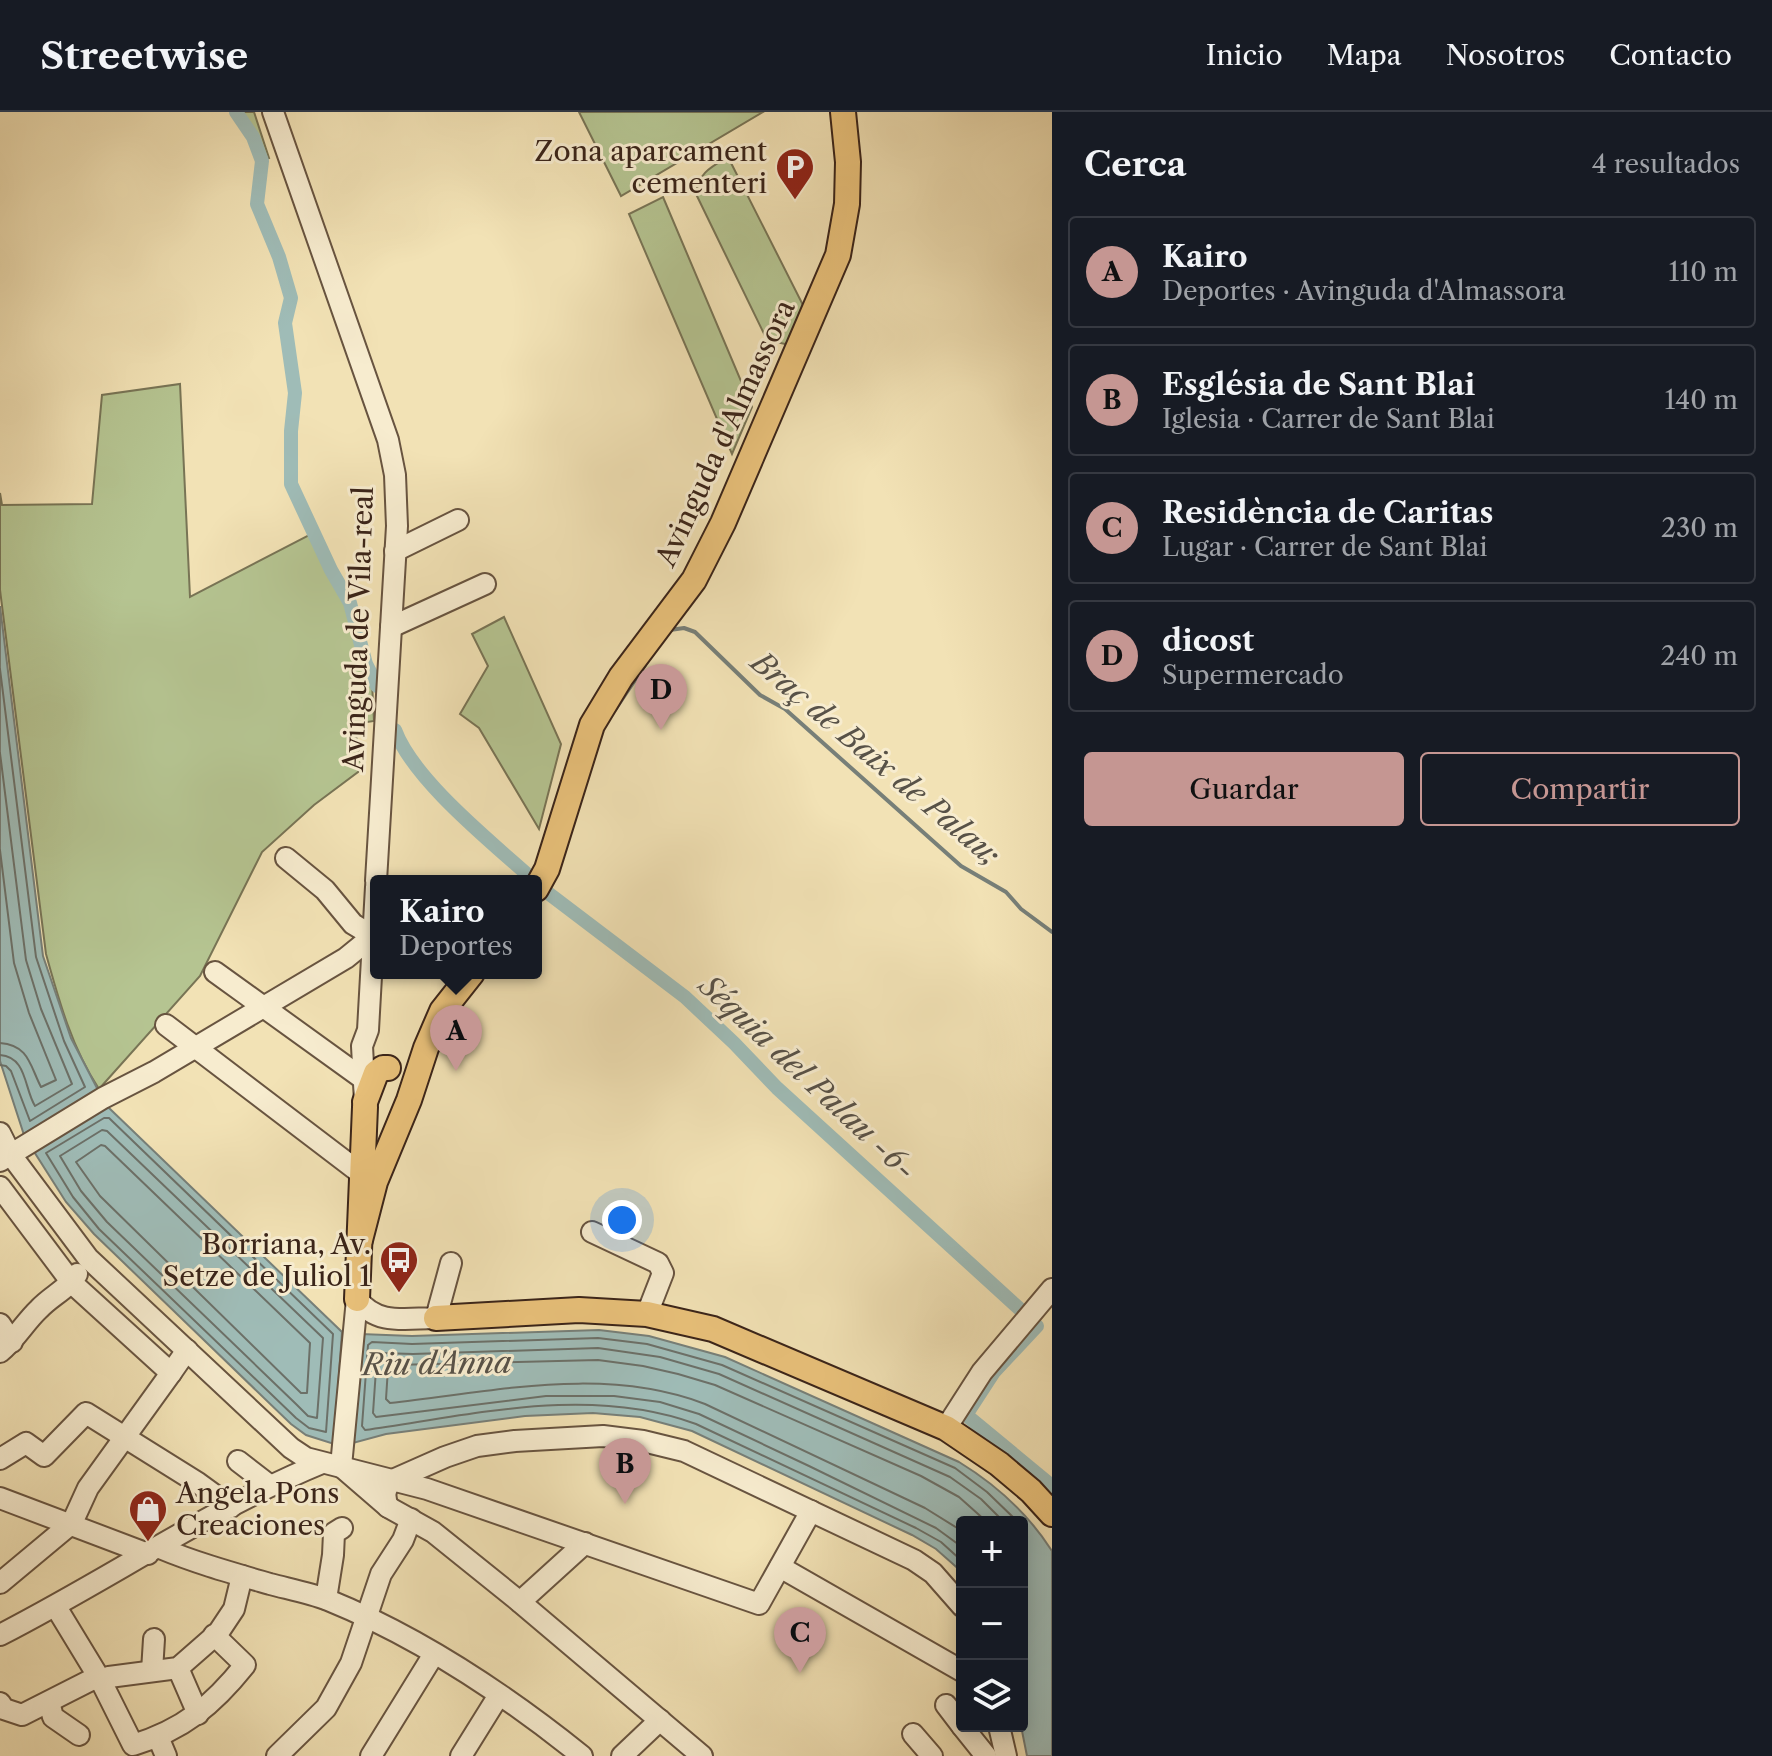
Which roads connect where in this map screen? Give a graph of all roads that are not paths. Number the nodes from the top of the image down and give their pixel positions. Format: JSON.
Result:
{"nodes":[{"id":1,"x":273,"y":112,"type":"edge"},
{"id":2,"x":843,"y":112,"type":"edge"},
{"id":3,"x":458,"y":520,"type":"dead end"},
{"id":4,"x":395,"y":551,"type":"junction"},
{"id":5,"x":485,"y":584,"type":"dead end"},
{"id":6,"x":391,"y":627,"type":"junction"},
{"id":7,"x":286,"y":858,"type":"dead end"},
{"id":8,"x":376,"y":875,"type":"edge"},
{"id":9,"x":542,"y":878,"type":"edge"},
{"id":10,"x":370,"y":934,"type":"edge"},
{"id":11,"x":370,"y":939,"type":"edge"},
{"id":12,"x":352,"y":955,"type":"junction"},
{"id":13,"x":370,"y":967,"type":"edge"},
{"id":14,"x":215,"y":972,"type":"dead end"},
{"id":15,"x":371,"y":979,"type":"edge"},
{"id":16,"x":467,"y":979,"type":"edge"},
{"id":17,"x":264,"y":1007,"type":"junction"},
{"id":18,"x":166,"y":1025,"type":"dead end"},
{"id":19,"x":368,"y":1030,"type":"junction"},
{"id":20,"x":194,"y":1047,"type":"junction"},
{"id":21,"x":426,"y":1048,"type":"junction"},
{"id":22,"x":389,"y":1068,"type":"junction"},
{"id":23,"x":364,"y":1095,"type":"junction"},
{"id":24,"x":404,"y":1110,"type":"junction"},
{"id":25,"x":0,"y":1133,"type":"edge"},
{"id":26,"x":13,"y":1153,"type":"edge"},
{"id":27,"x":369,"y":1178,"type":"junction"},
{"id":28,"x":0,"y":1187,"type":"edge"},
{"id":29,"x":592,"y":1232,"type":"dead end"},
{"id":30,"x":88,"y":1258,"type":"junction"},
{"id":31,"x":451,"y":1263,"type":"dead end"},
{"id":32,"x":72,"y":1283,"type":"junction"},
{"id":33,"x":1052,"y":1289,"type":"edge"},
{"id":34,"x":357,"y":1299,"type":"junction"},
{"id":35,"x":647,"y":1314,"type":"junction"},
{"id":36,"x":436,"y":1318,"type":"junction"},
{"id":37,"x":0,"y":1324,"type":"edge"},
{"id":38,"x":6,"y":1347,"type":"edge"},
{"id":39,"x":187,"y":1350,"type":"junction"},
{"id":40,"x":171,"y":1373,"type":"junction"},
{"id":41,"x":946,"y":1428,"type":"junction"},
{"id":42,"x":126,"y":1436,"type":"junction"},
{"id":43,"x":0,"y":1459,"type":"edge"},
{"id":44,"x":238,"y":1461,"type":"dead end"},
{"id":45,"x":332,"y":1465,"type":"junction"},
{"id":46,"x":393,"y":1480,"type":"junction"},
{"id":47,"x":269,"y":1485,"type":"junction"},
{"id":48,"x":427,"y":1489,"type":"junction"},
{"id":49,"x":0,"y":1498,"type":"edge"},
{"id":50,"x":231,"y":1507,"type":"junction"},
{"id":51,"x":388,"y":1507,"type":"junction"},
{"id":52,"x":811,"y":1511,"type":"junction"},
{"id":53,"x":1052,"y":1514,"type":"edge"},
{"id":54,"x":411,"y":1519,"type":"junction"},
{"id":55,"x":72,"y":1523,"type":"junction"},
{"id":56,"x":342,"y":1528,"type":"dead end"},
{"id":57,"x":585,"y":1543,"type":"junction"},
{"id":58,"x":154,"y":1551,"type":"junction"},
{"id":59,"x":780,"y":1567,"type":"junction"},
{"id":60,"x":242,"y":1576,"type":"junction"},
{"id":61,"x":0,"y":1583,"type":"edge"},
{"id":62,"x":326,"y":1599,"type":"junction"},
{"id":63,"x":956,"y":1599,"type":"edge"},
{"id":64,"x":520,"y":1602,"type":"junction"},
{"id":65,"x":56,"y":1607,"type":"junction"},
{"id":66,"x":365,"y":1617,"type":"junction"},
{"id":67,"x":0,"y":1635,"type":"edge"},
{"id":68,"x":214,"y":1635,"type":"junction"},
{"id":69,"x":154,"y":1639,"type":"dead end"},
{"id":70,"x":434,"y":1654,"type":"junction"},
{"id":71,"x":178,"y":1668,"type":"junction"},
{"id":72,"x":956,"y":1668,"type":"edge"},
{"id":73,"x":152,"y":1671,"type":"junction"},
{"id":74,"x":101,"y":1681,"type":"junction"},
{"id":75,"x":499,"y":1695,"type":"junction"},
{"id":76,"x":49,"y":1702,"type":"junction"},
{"id":77,"x":0,"y":1703,"type":"edge"},
{"id":78,"x":946,"y":1705,"type":"dead end"},
{"id":79,"x":198,"y":1714,"type":"junction"},
{"id":80,"x":956,"y":1718,"type":"edge"},
{"id":81,"x":660,"y":1720,"type":"junction"},
{"id":82,"x":967,"y":1732,"type":"edge"},
{"id":83,"x":1000,"y":1732,"type":"edge"},
{"id":84,"x":913,"y":1734,"type":"dead end"},
{"id":85,"x":79,"y":1735,"type":"dead end"},
{"id":86,"x":162,"y":1747,"type":"edge"},
{"id":87,"x":556,"y":1748,"type":"edge"},
{"id":88,"x":277,"y":1756,"type":"edge"},
{"id":89,"x":371,"y":1756,"type":"edge"},
{"id":90,"x":461,"y":1756,"type":"edge"},
{"id":91,"x":582,"y":1756,"type":"edge"},
{"id":92,"x":622,"y":1756,"type":"edge"},
{"id":93,"x":702,"y":1756,"type":"edge"},
{"id":94,"x":932,"y":1756,"type":"edge"},
{"id":95,"x":986,"y":1756,"type":"edge"},
{"id":96,"x":1006,"y":1756,"type":"edge"}],
"edges":[{"from":1,"to":4,"type":"street","name":"Avinguda de Vila-real"},
{"from":2,"to":9,"type":"main road","name":"Avinguda d'Almassora"},
{"from":3,"to":4,"type":"street"},
{"from":4,"to":6,"type":"street","name":"Avinguda de Vila-real"},
{"from":5,"to":6,"type":"street"},
{"from":6,"to":8,"type":"street","name":"Avinguda de Vila-real"},
{"from":7,"to":10,"type":"street"},
{"from":11,"to":12,"type":"street"},
{"from":12,"to":13,"type":"street"},
{"from":12,"to":17,"type":"street"},
{"from":14,"to":17,"type":"street"},
{"from":15,"to":19,"type":"street"},
{"from":16,"to":21,"type":"main road"},
{"from":17,"to":20,"type":"street"},
{"from":17,"to":23,"type":"street"},
{"from":18,"to":20,"type":"street"},
{"from":19,"to":22,"type":"street"},
{"from":19,"to":23,"type":"street"},
{"from":20,"to":26,"type":"street"},
{"from":20,"to":27,"type":"street"},
{"from":21,"to":22,"type":"main road"},
{"from":21,"to":24,"type":"main road"},
{"from":22,"to":23,"type":"main road"},
{"from":22,"to":24,"type":"main road"},
{"from":23,"to":24,"type":"main road"},
{"from":23,"to":27,"type":"main road"},
{"from":24,"to":27,"type":"main road"},
{"from":25,"to":26,"type":"street"},
{"from":26,"to":30,"type":"street"},
{"from":27,"to":34,"type":"main road"},
{"from":28,"to":32,"type":"street"},
{"from":29,"to":35,"type":"street"},
{"from":30,"to":32,"type":"street"},
{"from":30,"to":39,"type":"street"},
{"from":31,"to":36,"type":"street"},
{"from":32,"to":38,"type":"street"},
{"from":32,"to":40,"type":"street"},
{"from":33,"to":41,"type":"street"},
{"from":34,"to":36,"type":"street"},
{"from":34,"to":45,"type":"street"},
{"from":35,"to":36,"type":"main road"},
{"from":35,"to":41,"type":"main road"},
{"from":37,"to":38,"type":"street"},
{"from":39,"to":40,"type":"street"},
{"from":39,"to":45,"type":"street"},
{"from":40,"to":42,"type":"street"},
{"from":41,"to":53,"type":"main road"},
{"from":42,"to":43,"type":"street"},
{"from":42,"to":50,"type":"street"},
{"from":42,"to":55,"type":"street"},
{"from":44,"to":47,"type":"street"},
{"from":45,"to":46,"type":"street"},
{"from":45,"to":47,"type":"street"},
{"from":45,"to":51,"type":"street"},
{"from":46,"to":48,"type":"street"},
{"from":46,"to":51,"type":"street"},
{"from":46,"to":52,"type":"street"},
{"from":47,"to":50,"type":"street"},
{"from":48,"to":54,"type":"street"},
{"from":48,"to":57,"type":"street"},
{"from":49,"to":55,"type":"street"},
{"from":50,"to":58,"type":"street"},
{"from":51,"to":54,"type":"street"},
{"from":52,"to":59,"type":"street"},
{"from":52,"to":63,"type":"street"},
{"from":54,"to":64,"type":"street"},
{"from":54,"to":66,"type":"street"},
{"from":55,"to":58,"type":"street"},
{"from":55,"to":61,"type":"street"},
{"from":56,"to":62,"type":"street"},
{"from":57,"to":59,"type":"street"},
{"from":57,"to":64,"type":"street"},
{"from":58,"to":60,"type":"street"},
{"from":58,"to":65,"type":"street"},
{"from":59,"to":72,"type":"street"},
{"from":60,"to":62,"type":"street"},
{"from":60,"to":68,"type":"street"},
{"from":62,"to":66,"type":"street"},
{"from":64,"to":81,"type":"street"},
{"from":65,"to":67,"type":"street"},
{"from":65,"to":74,"type":"street"},
{"from":66,"to":70,"type":"street"},
{"from":66,"to":88,"type":"street"},
{"from":68,"to":71,"type":"street"},
{"from":68,"to":79,"type":"street"},
{"from":69,"to":73,"type":"street"},
{"from":70,"to":75,"type":"street"},
{"from":70,"to":89,"type":"street"},
{"from":71,"to":73,"type":"street"},
{"from":71,"to":79,"type":"street"},
{"from":73,"to":74,"type":"street"},
{"from":74,"to":76,"type":"street"},
{"from":74,"to":86,"type":"street"},
{"from":75,"to":87,"type":"street"},
{"from":75,"to":90,"type":"street"},
{"from":76,"to":77,"type":"street"},
{"from":76,"to":85,"type":"street"},
{"from":78,"to":80,"type":"street"},
{"from":79,"to":86,"type":"street"},
{"from":81,"to":92,"type":"street"},
{"from":81,"to":93,"type":"street"},
{"from":82,"to":95,"type":"street"},
{"from":83,"to":96,"type":"street"},
{"from":84,"to":94,"type":"street"},
{"from":87,"to":91,"type":"street"}]}
